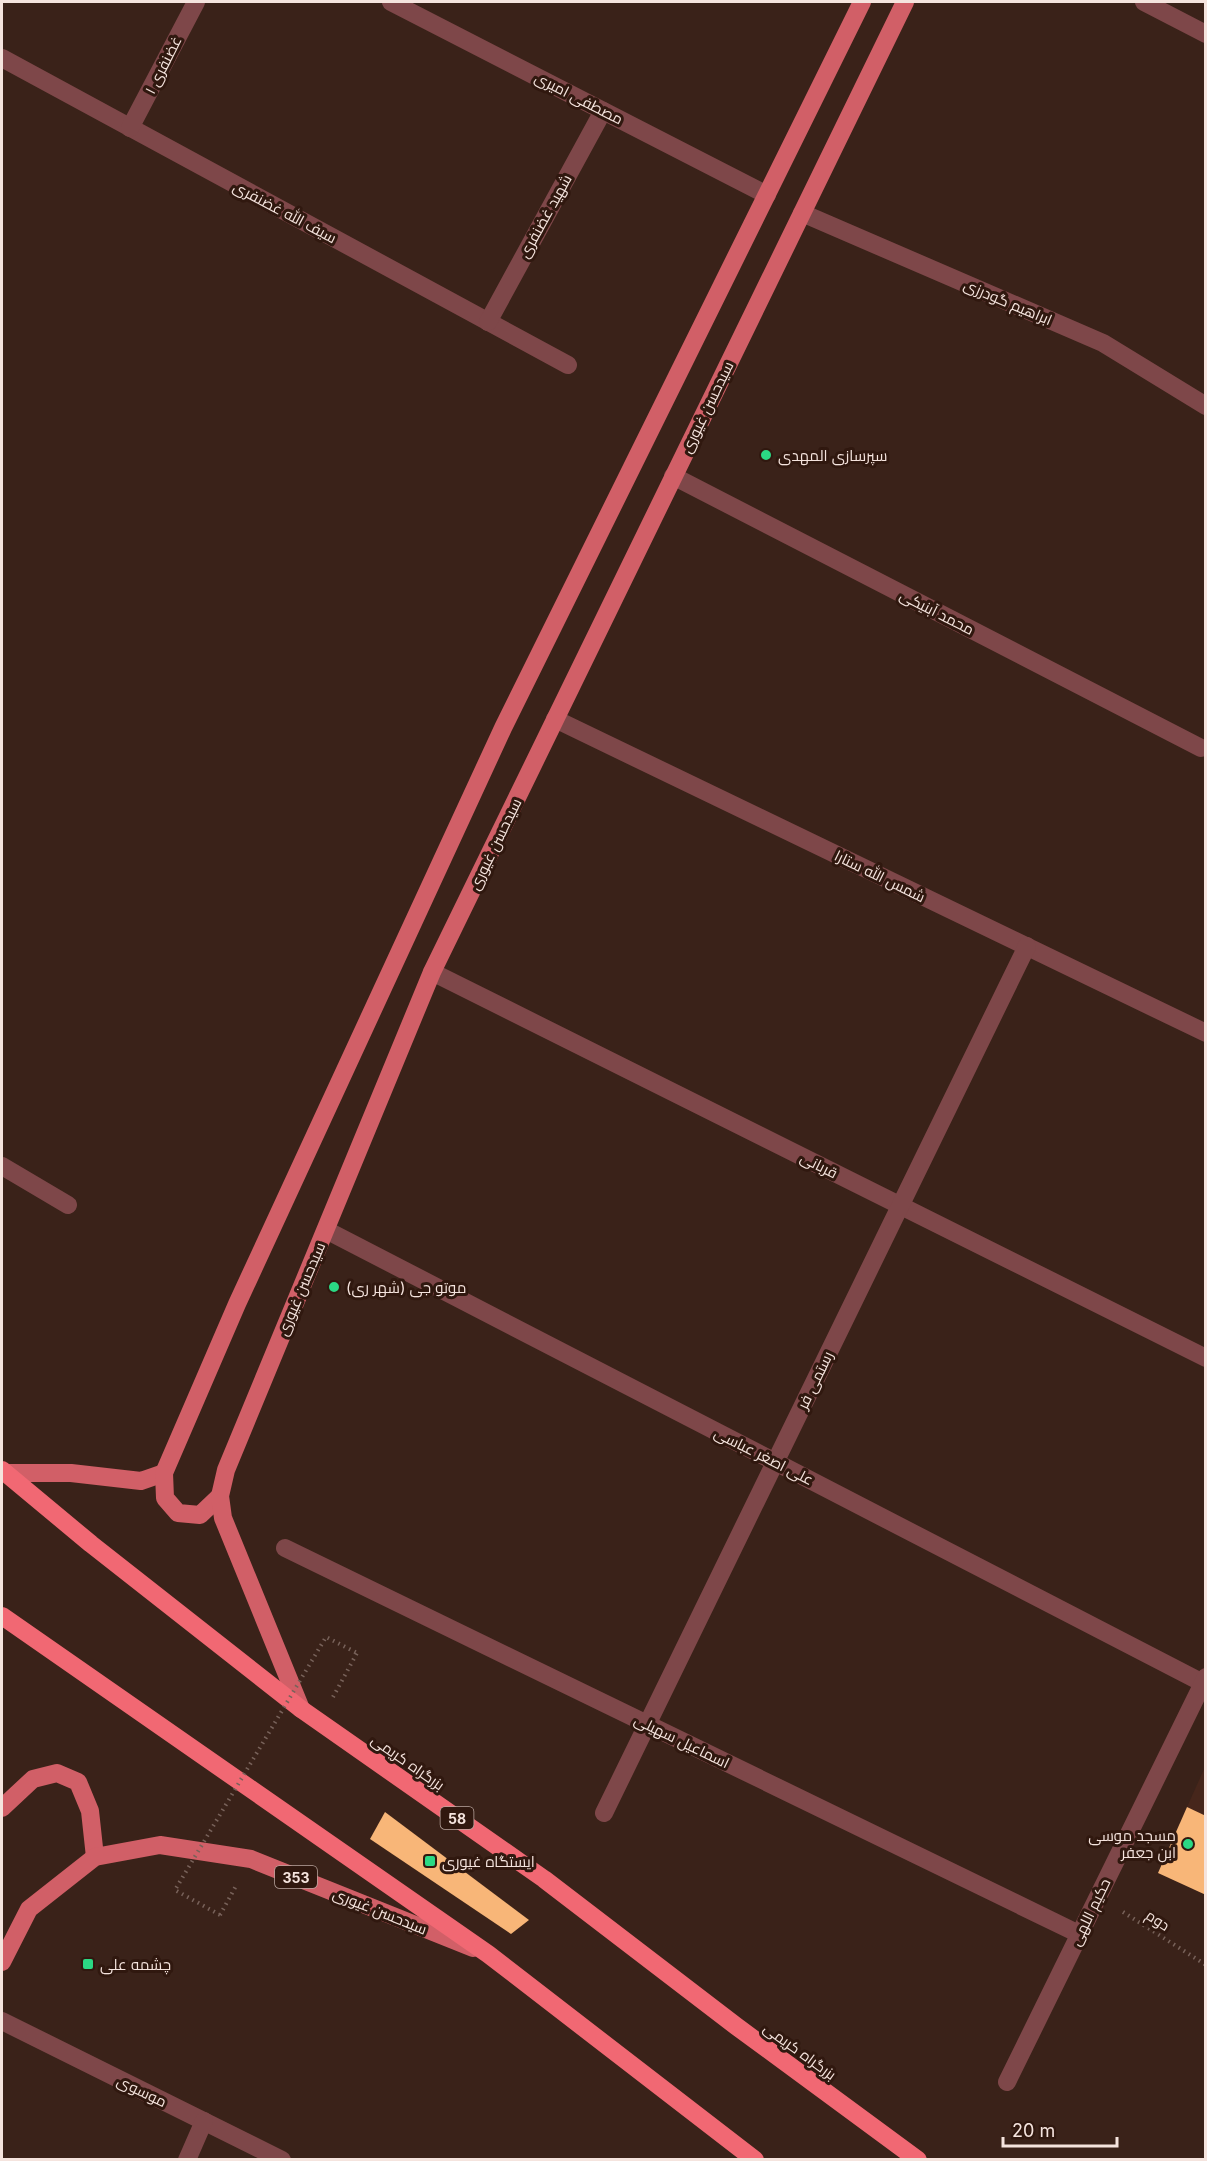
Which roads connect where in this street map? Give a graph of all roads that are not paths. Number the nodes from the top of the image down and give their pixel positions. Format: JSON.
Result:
{"nodes":[{"id":1,"x":196,"y":2,"type":"edge"},
{"id":2,"x":391,"y":2,"type":"edge"},
{"id":3,"x":862,"y":2,"type":"edge"},
{"id":4,"x":904,"y":2,"type":"edge"},
{"id":5,"x":1144,"y":2,"type":"edge"},
{"id":6,"x":1206,"y":34,"type":"edge"},
{"id":7,"x":2,"y":58,"type":"edge"},
{"id":8,"x":603,"y":111,"type":"junction"},
{"id":9,"x":130,"y":129,"type":"junction"},
{"id":10,"x":767,"y":195,"type":"junction"},
{"id":11,"x":802,"y":213,"type":"junction"},
{"id":12,"x":488,"y":322,"type":"junction"},
{"id":13,"x":568,"y":365,"type":"dead end"},
{"id":14,"x":1206,"y":406,"type":"edge"},
{"id":15,"x":674,"y":476,"type":"junction"},
{"id":16,"x":555,"y":719,"type":"junction"},
{"id":17,"x":1201,"y":748,"type":"dead end"},
{"id":18,"x":1027,"y":946,"type":"junction"},
{"id":19,"x":432,"y":972,"type":"junction"},
{"id":20,"x":1206,"y":1033,"type":"edge"},
{"id":21,"x":2,"y":1166,"type":"edge"},
{"id":22,"x":68,"y":1205,"type":"dead end"},
{"id":23,"x":900,"y":1206,"type":"junction"},
{"id":24,"x":326,"y":1230,"type":"junction"},
{"id":25,"x":1206,"y":1358,"type":"edge"},
{"id":26,"x":776,"y":1462,"type":"junction"},
{"id":27,"x":3,"y":1468,"type":"edge"},
{"id":28,"x":164,"y":1473,"type":"junction"},
{"id":29,"x":220,"y":1496,"type":"junction"},
{"id":30,"x":285,"y":1548,"type":"dead end"},
{"id":31,"x":2,"y":1616,"type":"edge"},
{"id":32,"x":1204,"y":1680,"type":"edge"},
{"id":33,"x":301,"y":1709,"type":"junction"},
{"id":34,"x":647,"y":1724,"type":"junction"},
{"id":35,"x":2,"y":1808,"type":"edge"},
{"id":36,"x":604,"y":1813,"type":"dead end"},
{"id":37,"x":95,"y":1857,"type":"junction"},
{"id":38,"x":1079,"y":1934,"type":"junction"},
{"id":39,"x":489,"y":1954,"type":"junction"},
{"id":40,"x":2,"y":1962,"type":"edge"},
{"id":41,"x":2,"y":2021,"type":"edge"},
{"id":42,"x":1007,"y":2082,"type":"dead end"},
{"id":43,"x":204,"y":2121,"type":"junction"},
{"id":44,"x":187,"y":2160,"type":"edge"},
{"id":45,"x":282,"y":2160,"type":"edge"},
{"id":46,"x":755,"y":2160,"type":"edge"},
{"id":47,"x":918,"y":2160,"type":"edge"}],
"edges":[{"from":1,"to":9,"type":"street","name":"غضنفری ۱"},
{"from":2,"to":8,"type":"street","name":"مصطفی امیری"},
{"from":3,"to":10,"type":"main road"},
{"from":4,"to":11,"type":"main road","name":"سیدحسن غیوری"},
{"from":5,"to":6,"type":"street"},
{"from":7,"to":9,"type":"street","name":"سیف الله غضنفری"},
{"from":8,"to":10,"type":"street","name":"مصطفی امیری"},
{"from":8,"to":12,"type":"street","name":"شهید غضنفری"},
{"from":9,"to":12,"type":"street","name":"سیف الله غضنفری"},
{"from":10,"to":28,"type":"main road"},
{"from":11,"to":14,"type":"street","name":"ابراهیم گودرزی"},
{"from":11,"to":15,"type":"main road","name":"سیدحسن غیوری"},
{"from":12,"to":13,"type":"street","name":"سیف الله غضنفری"},
{"from":15,"to":16,"type":"main road","name":"سیدحسن غیوری"},
{"from":15,"to":17,"type":"street","name":"محمد آبنیکی"},
{"from":16,"to":18,"type":"street","name":"شمس الله ستارا"},
{"from":16,"to":19,"type":"main road","name":"سیدحسن غیوری"},
{"from":18,"to":20,"type":"street","name":"شمس الله ستارا"},
{"from":18,"to":23,"type":"street","name":"رستمی فر"},
{"from":19,"to":23,"type":"street","name":"قربانی"},
{"from":19,"to":24,"type":"main road","name":"سیدحسن غیوری"},
{"from":21,"to":22,"type":"street"},
{"from":23,"to":25,"type":"street","name":"قربانی"},
{"from":23,"to":26,"type":"street","name":"رستمی فر"},
{"from":24,"to":26,"type":"street","name":"علی اصغر عباسی"},
{"from":24,"to":29,"type":"main road","name":"سیدحسن غیوری"},
{"from":26,"to":32,"type":"street","name":"علی اصغر عباسی"},
{"from":26,"to":34,"type":"street","name":"رستمی فر"},
{"from":27,"to":28,"type":"main road"},
{"from":27,"to":33,"type":"highway","name":"بزرگراه کریمی","number":"58"},
{"from":28,"to":29,"type":"main road"},
{"from":29,"to":33,"type":"main road","name":"سیدحسن غیوری"},
{"from":30,"to":34,"type":"street","name":"اسماعیل سهیلی"},
{"from":31,"to":39,"type":"highway"},
{"from":32,"to":38,"type":"street","name":"حکیم اللهی"},
{"from":33,"to":47,"type":"highway","name":"بزرگراه کریمی","number":"58"},
{"from":34,"to":36,"type":"street","name":"رستمی فر"},
{"from":34,"to":38,"type":"street","name":"اسماعیل سهیلی"},
{"from":35,"to":37,"type":"main road"},
{"from":37,"to":39,"type":"main road","name":"سیدحسن غیوری","number":"353"},
{"from":37,"to":40,"type":"main road","name":"سیدحسن غیوری","number":"353"},
{"from":38,"to":42,"type":"street","name":"حکیم اللهی"},
{"from":39,"to":46,"type":"highway"},
{"from":41,"to":43,"type":"street","name":"موسوی"},
{"from":43,"to":44,"type":"street"},
{"from":43,"to":45,"type":"street","name":"موسوی"}]}
